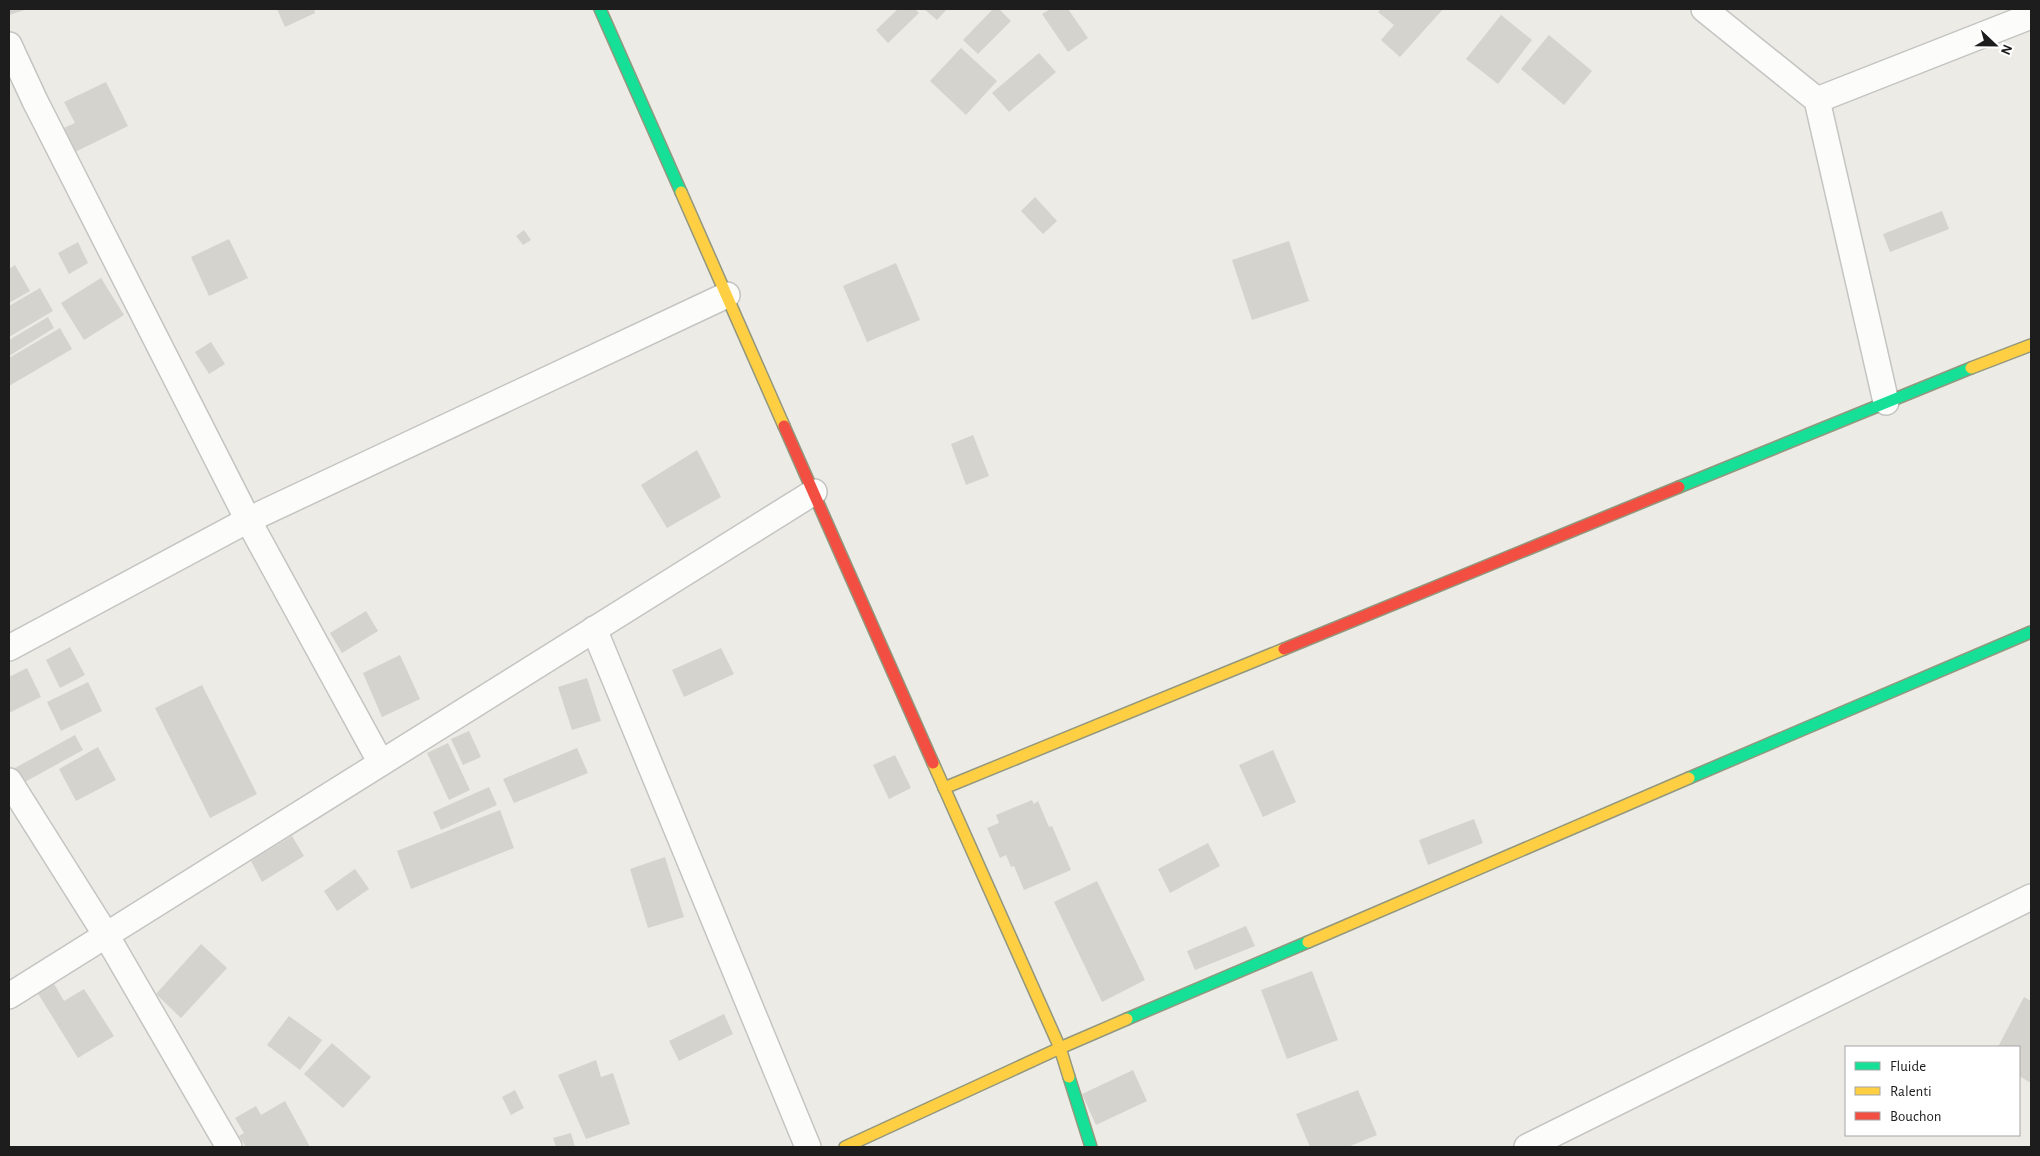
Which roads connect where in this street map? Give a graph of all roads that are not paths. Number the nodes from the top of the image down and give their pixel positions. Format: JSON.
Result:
{"nodes":[{"id":1,"x":600,"y":9,"type":"edge"},
{"id":2,"x":1704,"y":9,"type":"edge"},
{"id":3,"x":2031,"y":16,"type":"edge"},
{"id":4,"x":9,"y":45,"type":"edge"},
{"id":5,"x":1817,"y":100,"type":"junction"},
{"id":6,"x":727,"y":295,"type":"junction"},
{"id":7,"x":2031,"y":345,"type":"edge"},
{"id":8,"x":1886,"y":402,"type":"junction"},
{"id":9,"x":814,"y":492,"type":"junction"},
{"id":10,"x":248,"y":520,"type":"junction"},
{"id":11,"x":594,"y":629,"type":"junction"},
{"id":12,"x":2031,"y":632,"type":"edge"},
{"id":13,"x":9,"y":648,"type":"edge"},
{"id":14,"x":381,"y":763,"type":"junction"},
{"id":15,"x":9,"y":780,"type":"edge"},
{"id":16,"x":944,"y":788,"type":"junction"},
{"id":17,"x":2031,"y":897,"type":"edge"},
{"id":18,"x":106,"y":935,"type":"junction"},
{"id":19,"x":9,"y":996,"type":"edge"},
{"id":20,"x":1060,"y":1048,"type":"junction"},
{"id":21,"x":229,"y":1147,"type":"edge"},
{"id":22,"x":808,"y":1147,"type":"edge"},
{"id":23,"x":845,"y":1147,"type":"edge"},
{"id":24,"x":1091,"y":1147,"type":"edge"},
{"id":25,"x":1528,"y":1147,"type":"edge"}],
"edges":[{"from":1,"to":6,"type":"street"},
{"from":2,"to":5,"type":"street"},
{"from":3,"to":5,"type":"street"},
{"from":4,"to":10,"type":"street"},
{"from":5,"to":8,"type":"street"},
{"from":6,"to":9,"type":"street"},
{"from":6,"to":10,"type":"street"},
{"from":7,"to":8,"type":"street"},
{"from":8,"to":16,"type":"street"},
{"from":9,"to":11,"type":"street"},
{"from":9,"to":16,"type":"street"},
{"from":10,"to":13,"type":"street"},
{"from":10,"to":14,"type":"street"},
{"from":11,"to":14,"type":"street"},
{"from":11,"to":22,"type":"street"},
{"from":12,"to":20,"type":"street"},
{"from":14,"to":18,"type":"street"},
{"from":15,"to":18,"type":"street"},
{"from":16,"to":20,"type":"street"},
{"from":17,"to":25,"type":"street"},
{"from":18,"to":19,"type":"street"},
{"from":18,"to":21,"type":"street"},
{"from":20,"to":23,"type":"street"},
{"from":20,"to":24,"type":"street"}]}
